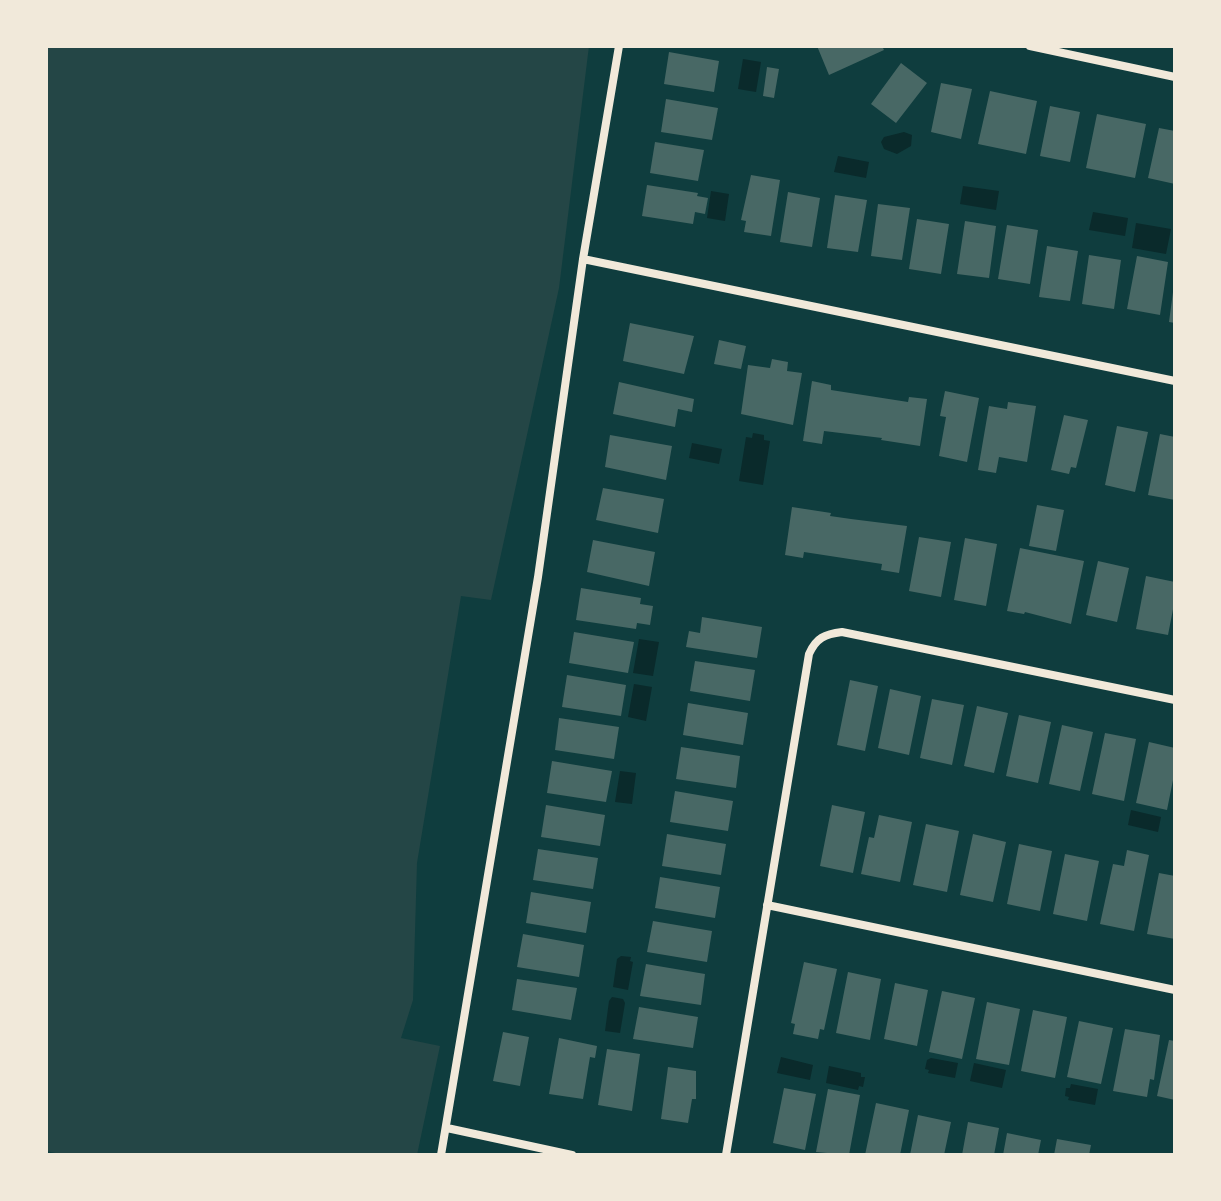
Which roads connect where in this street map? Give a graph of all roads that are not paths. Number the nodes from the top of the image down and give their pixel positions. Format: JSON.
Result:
{"nodes":[{"id":1,"x":619,"y":46,"type":"edge"},
{"id":2,"x":1030,"y":46,"type":"edge"},
{"id":3,"x":1175,"y":77,"type":"edge"},
{"id":4,"x":583,"y":259,"type":"junction"},
{"id":5,"x":1175,"y":381,"type":"edge"},
{"id":6,"x":1175,"y":700,"type":"edge"},
{"id":7,"x":767,"y":905,"type":"junction"},
{"id":8,"x":1175,"y":990,"type":"edge"},
{"id":9,"x":447,"y":1128,"type":"junction"},
{"id":10,"x":441,"y":1155,"type":"edge"},
{"id":11,"x":572,"y":1155,"type":"edge"},
{"id":12,"x":726,"y":1155,"type":"edge"}],
"edges":[{"from":1,"to":4,"type":"street"},
{"from":2,"to":3,"type":"street"},
{"from":4,"to":5,"type":"street"},
{"from":4,"to":9,"type":"street"},
{"from":6,"to":7,"type":"street"},
{"from":7,"to":8,"type":"street"},
{"from":7,"to":12,"type":"street"},
{"from":9,"to":10,"type":"street"},
{"from":9,"to":11,"type":"street"}]}
